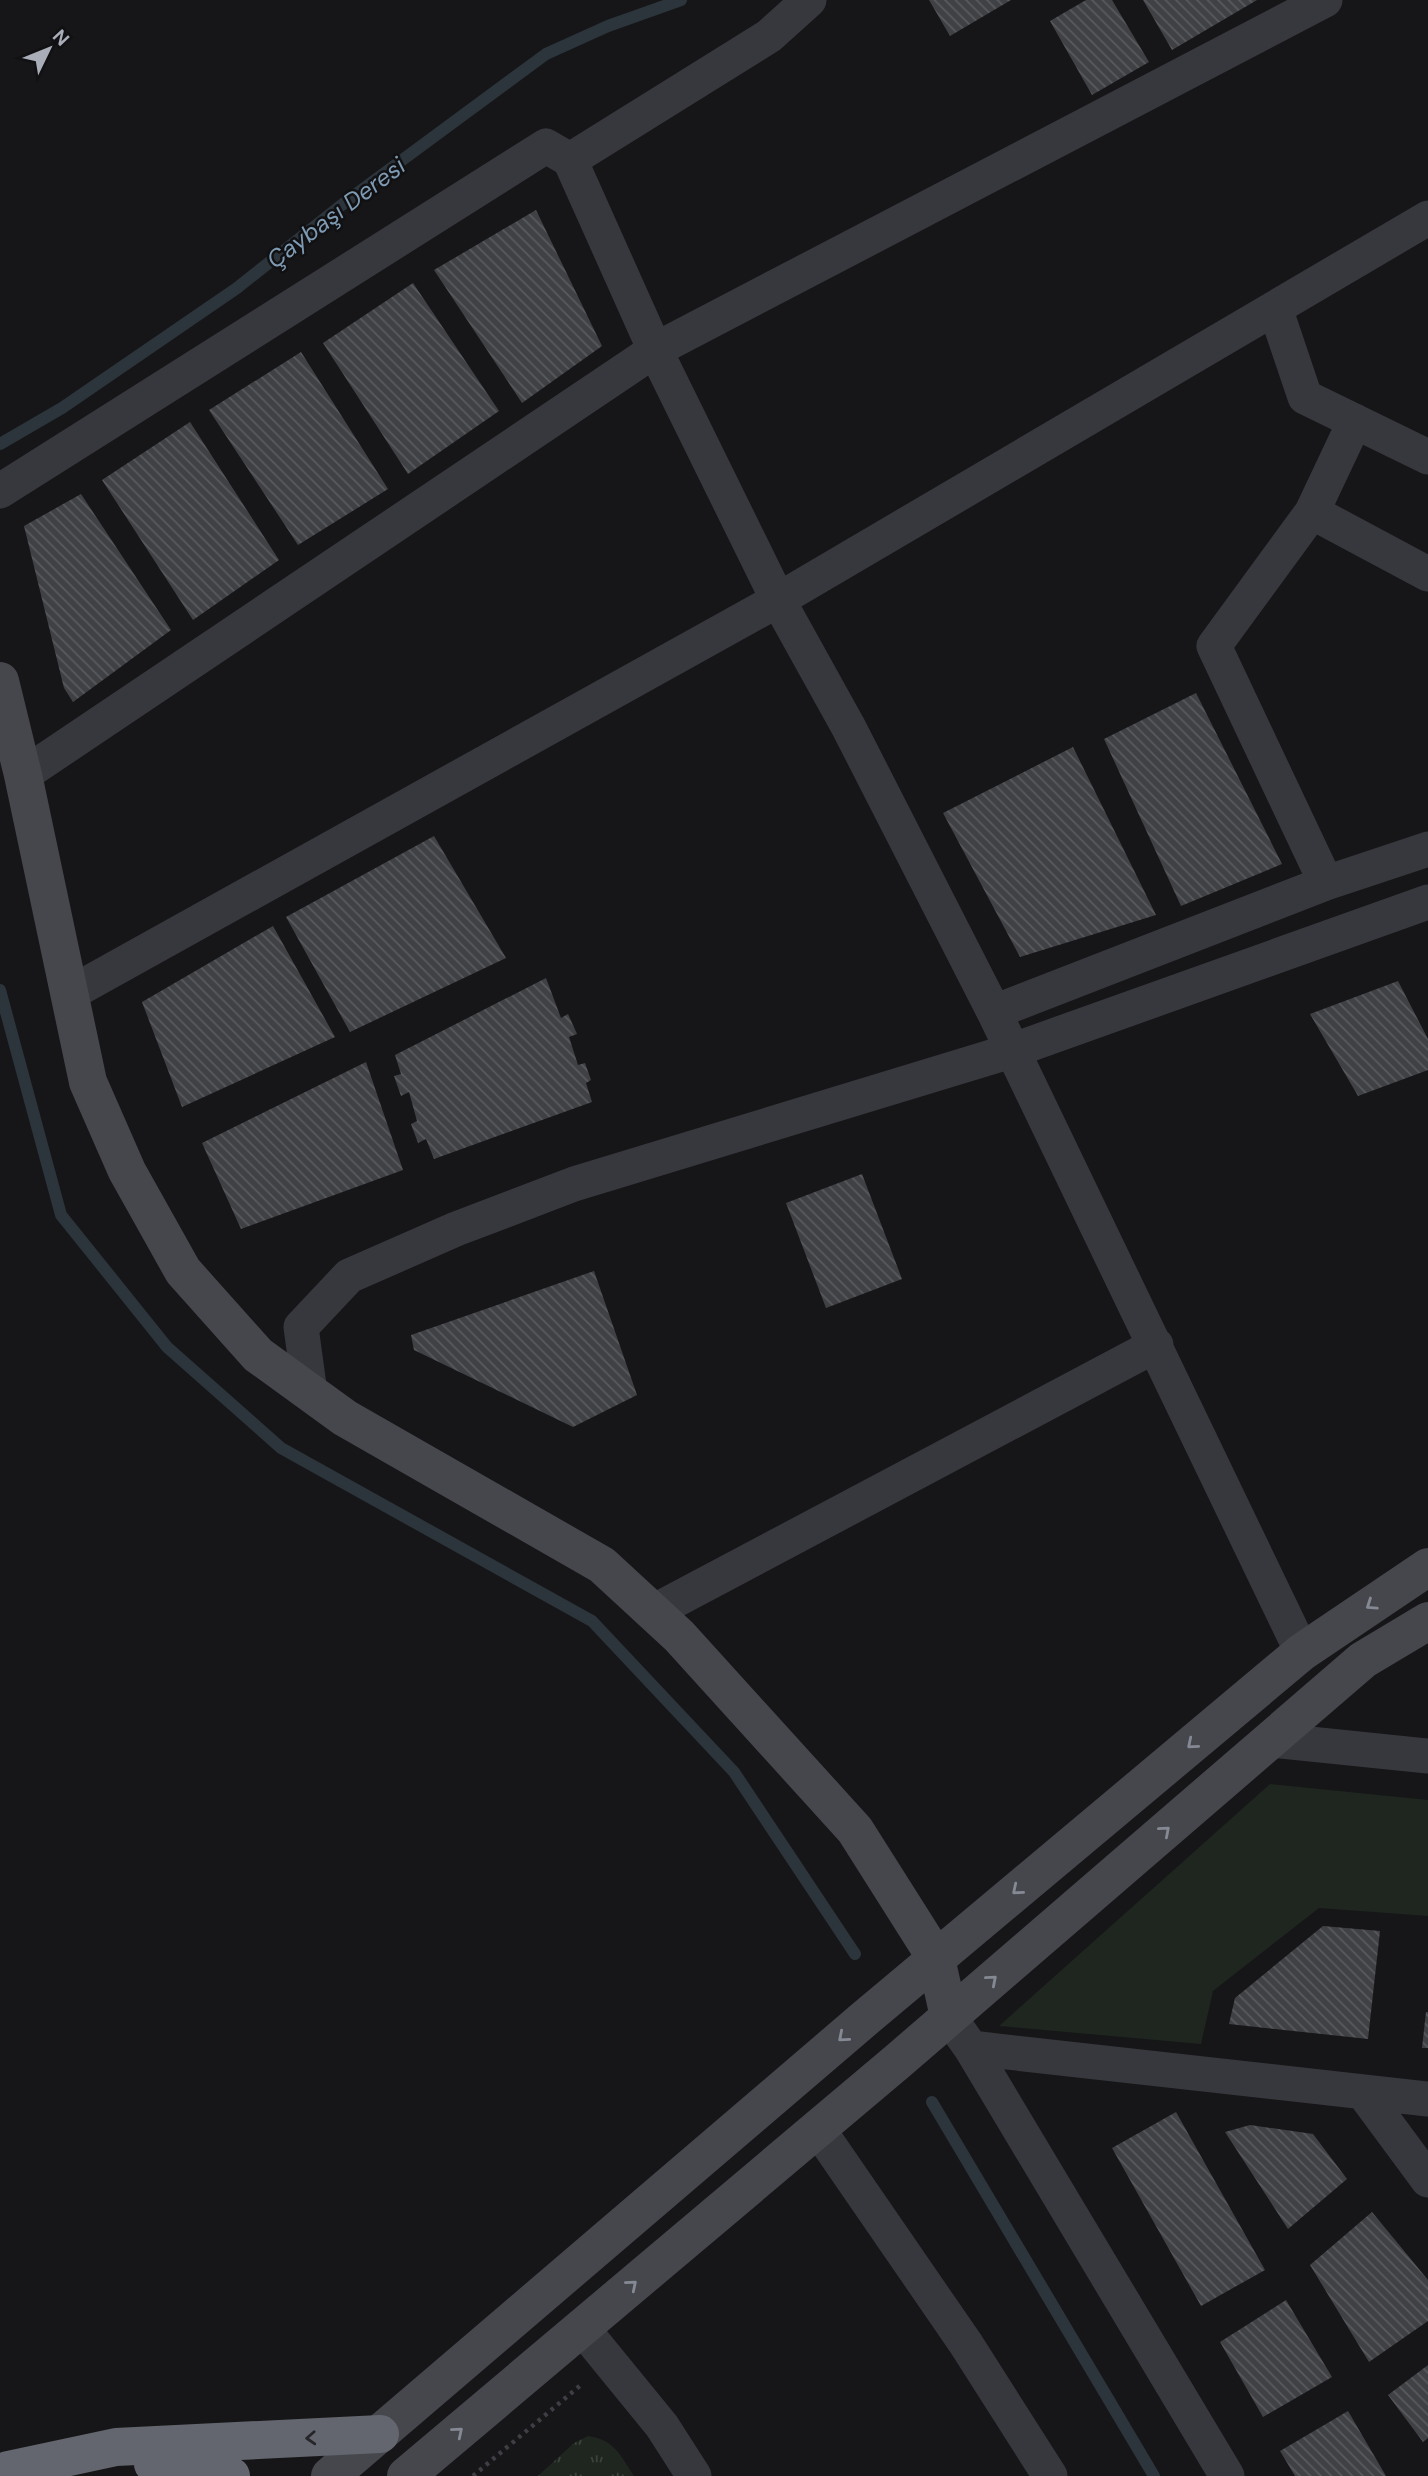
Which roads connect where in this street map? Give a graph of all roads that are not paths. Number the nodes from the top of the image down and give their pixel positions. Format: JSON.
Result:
{"nodes":[{"id":1,"x":809,"y":0,"type":"edge"},
{"id":2,"x":1325,"y":0,"type":"edge"},
{"id":3,"x":570,"y":160,"type":"junction"},
{"id":4,"x":1428,"y":218,"type":"edge"},
{"id":5,"x":1275,"y":308,"type":"junction"},
{"id":6,"x":655,"y":350,"type":"junction"},
{"id":7,"x":1355,"y":421,"type":"junction"},
{"id":8,"x":1428,"y":457,"type":"edge"},
{"id":9,"x":0,"y":491,"type":"edge"},
{"id":10,"x":1312,"y":512,"type":"junction"},
{"id":11,"x":1428,"y":574,"type":"edge"},
{"id":12,"x":778,"y":600,"type":"junction"},
{"id":13,"x":0,"y":681,"type":"edge"},
{"id":14,"x":23,"y":775,"type":"junction"},
{"id":15,"x":1428,"y":849,"type":"edge"},
{"id":16,"x":1326,"y":883,"type":"junction"},
{"id":17,"x":1428,"y":902,"type":"edge"},
{"id":18,"x":69,"y":993,"type":"junction"},
{"id":19,"x":994,"y":1012,"type":"junction"},
{"id":20,"x":1011,"y":1051,"type":"junction"},
{"id":21,"x":1156,"y":1345,"type":"junction"},
{"id":22,"x":310,"y":1393,"type":"junction"},
{"id":23,"x":1428,"y":1567,"type":"edge"},
{"id":24,"x":653,"y":1612,"type":"junction"},
{"id":25,"x":1428,"y":1622,"type":"edge"},
{"id":26,"x":1302,"y":1651,"type":"junction"},
{"id":27,"x":1325,"y":1693,"type":"junction"},
{"id":28,"x":1271,"y":1740,"type":"junction"},
{"id":29,"x":1428,"y":1756,"type":"edge"},
{"id":30,"x":936,"y":1958,"type":"junction"},
{"id":31,"x":949,"y":2017,"type":"junction"},
{"id":32,"x":971,"y":2048,"type":"junction"},
{"id":33,"x":1363,"y":2092,"type":"junction"},
{"id":34,"x":1428,"y":2099,"type":"edge"},
{"id":35,"x":818,"y":2129,"type":"junction"},
{"id":36,"x":1428,"y":2180,"type":"edge"},
{"id":37,"x":582,"y":2328,"type":"junction"},
{"id":38,"x":380,"y":2434,"type":"junction"},
{"id":39,"x":12,"y":2472,"type":"edge"},
{"id":40,"x":78,"y":2476,"type":"edge"},
{"id":41,"x":231,"y":2476,"type":"edge"},
{"id":42,"x":330,"y":2476,"type":"edge"},
{"id":43,"x":406,"y":2476,"type":"edge"},
{"id":44,"x":694,"y":2476,"type":"edge"},
{"id":45,"x":1050,"y":2476,"type":"edge"},
{"id":46,"x":1227,"y":2476,"type":"edge"}],
"edges":[{"from":1,"to":3,"type":"street"},
{"from":2,"to":6,"type":"street"},
{"from":3,"to":6,"type":"street"},
{"from":3,"to":9,"type":"street"},
{"from":4,"to":5,"type":"street"},
{"from":5,"to":7,"type":"street"},
{"from":5,"to":12,"type":"street"},
{"from":6,"to":12,"type":"street"},
{"from":6,"to":14,"type":"street"},
{"from":7,"to":8,"type":"street"},
{"from":7,"to":10,"type":"street"},
{"from":10,"to":11,"type":"street"},
{"from":10,"to":16,"type":"street"},
{"from":12,"to":18,"type":"street"},
{"from":12,"to":19,"type":"street"},
{"from":13,"to":14,"type":"street"},
{"from":14,"to":18,"type":"street"},
{"from":15,"to":16,"type":"street"},
{"from":16,"to":19,"type":"street"},
{"from":17,"to":20,"type":"street"},
{"from":18,"to":22,"type":"street"},
{"from":19,"to":20,"type":"street"},
{"from":20,"to":21,"type":"street"},
{"from":20,"to":22,"type":"street"},
{"from":21,"to":24,"type":"street"},
{"from":21,"to":26,"type":"street"},
{"from":22,"to":24,"type":"street"},
{"from":23,"to":26,"type":"street","one_way":true},
{"from":24,"to":30,"type":"street"},
{"from":25,"to":27,"type":"street"},
{"from":26,"to":27,"type":"street"},
{"from":26,"to":30,"type":"street","one_way":true},
{"from":27,"to":28,"type":"street"},
{"from":28,"to":29,"type":"street"},
{"from":31,"to":28,"type":"street","one_way":true},
{"from":30,"to":31,"type":"street"},
{"from":30,"to":38,"type":"street","one_way":true},
{"from":31,"to":32,"type":"street"},
{"from":31,"to":35,"type":"street"},
{"from":32,"to":33,"type":"street"},
{"from":32,"to":46,"type":"street"},
{"from":33,"to":34,"type":"street"},
{"from":33,"to":36,"type":"street"},
{"from":37,"to":35,"type":"street","one_way":true},
{"from":35,"to":45,"type":"street"},
{"from":43,"to":37,"type":"street","one_way":true},
{"from":37,"to":44,"type":"street"},
{"from":38,"to":39,"type":"highway","one_way":true},
{"from":38,"to":42,"type":"street"},
{"from":39,"to":40,"type":"highway"},
{"from":39,"to":41,"type":"highway"}]}
